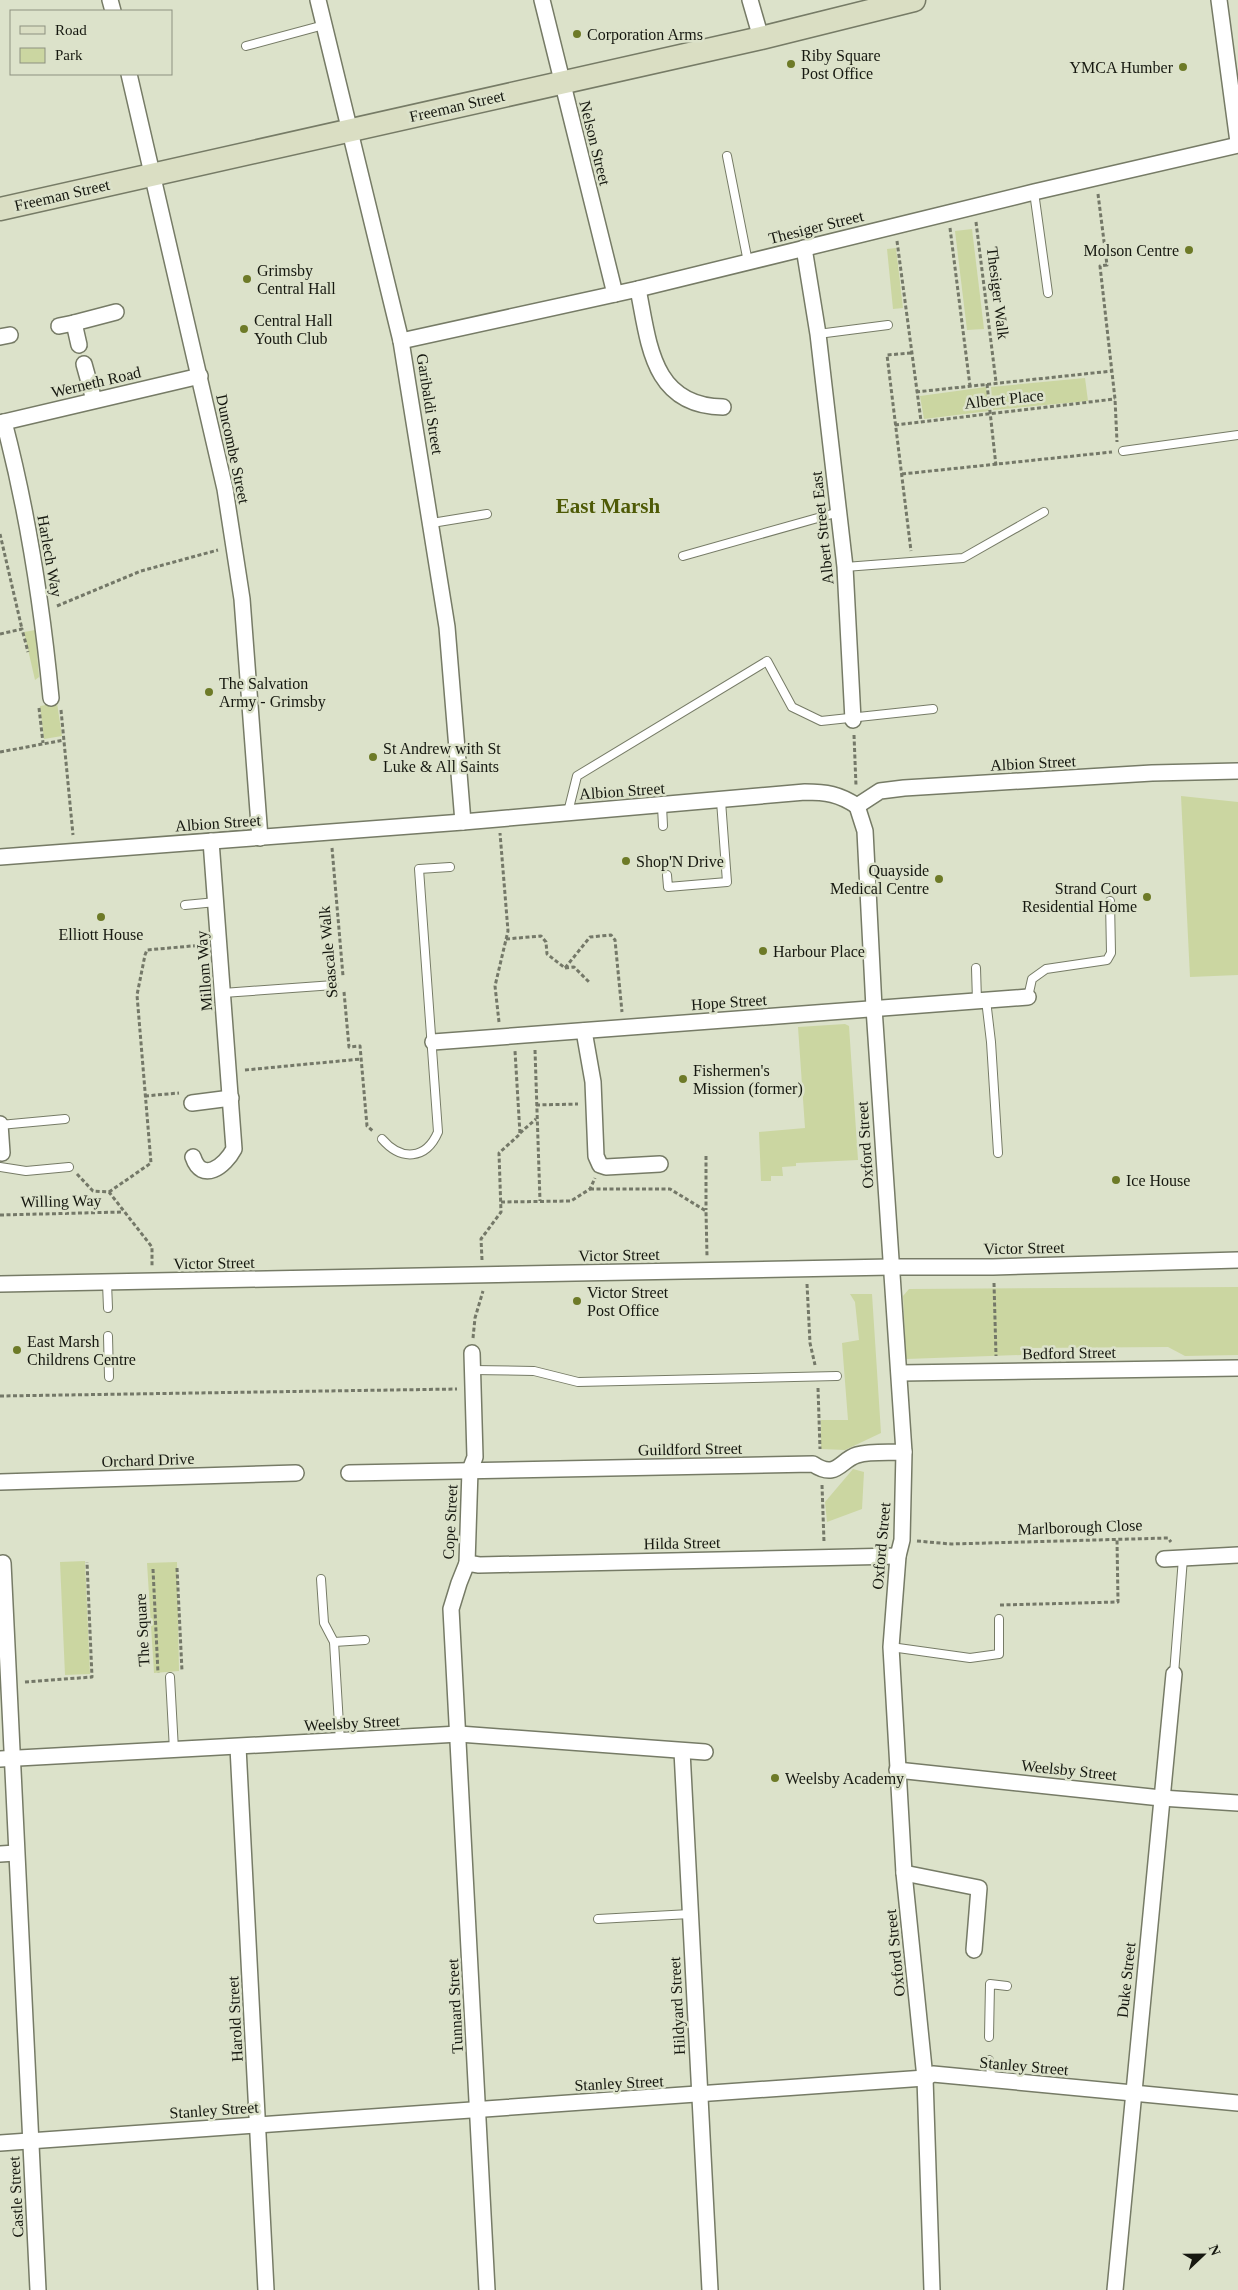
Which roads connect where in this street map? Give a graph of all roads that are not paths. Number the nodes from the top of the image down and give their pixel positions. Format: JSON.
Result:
{"nodes":[{"id":1,"x":318,"y":0,"type":"edge"},
{"id":2,"x":542,"y":0,"type":"edge"},
{"id":3,"x":750,"y":0,"type":"edge"},
{"id":4,"x":914,"y":0,"type":"edge"},
{"id":5,"x":1218,"y":0,"type":"edge"},
{"id":6,"x":324,"y":25,"type":"junction"},
{"id":7,"x":761,"y":38,"type":"junction"},
{"id":8,"x":246,"y":46,"type":"dead end"},
{"id":9,"x":129,"y":75,"type":"edge"},
{"id":10,"x":562,"y":82,"type":"junction"},
{"id":11,"x":349,"y":130,"type":"junction"},
{"id":12,"x":1238,"y":144,"type":"edge"},
{"id":13,"x":727,"y":156,"type":"dead end"},
{"id":14,"x":152,"y":174,"type":"junction"},
{"id":15,"x":1034,"y":192,"type":"junction"},
{"id":16,"x":0,"y":209,"type":"edge"},
{"id":17,"x":804,"y":248,"type":"junction"},
{"id":18,"x":748,"y":262,"type":"junction"},
{"id":19,"x":638,"y":289,"type":"junction"},
{"id":20,"x":1048,"y":293,"type":"dead end"},
{"id":21,"x":615,"y":294,"type":"junction"},
{"id":22,"x":116,"y":312,"type":"dead end"},
{"id":23,"x":888,"y":325,"type":"dead end"},
{"id":24,"x":818,"y":334,"type":"junction"},
{"id":25,"x":402,"y":341,"type":"junction"},
{"id":26,"x":80,"y":345,"type":"dead end"},
{"id":27,"x":84,"y":364,"type":"dead end"},
{"id":28,"x":200,"y":376,"type":"junction"},
{"id":29,"x":94,"y":400,"type":"junction"},
{"id":30,"x":723,"y":406,"type":"dead end"},
{"id":31,"x":2,"y":422,"type":"edge"},
{"id":32,"x":1238,"y":435,"type":"edge"},
{"id":33,"x":1120,"y":451,"type":"road end"},
{"id":34,"x":838,"y":512,"type":"junction"},
{"id":35,"x":1044,"y":512,"type":"dead end"},
{"id":36,"x":487,"y":514,"type":"dead end"},
{"id":37,"x":432,"y":523,"type":"junction"},
{"id":38,"x":684,"y":556,"type":"dead end"},
{"id":39,"x":845,"y":567,"type":"junction"},
{"id":40,"x":51,"y":698,"type":"dead end"},
{"id":41,"x":933,"y":709,"type":"dead end"},
{"id":42,"x":853,"y":720,"type":"junction"},
{"id":43,"x":1238,"y":771,"type":"edge"},
{"id":44,"x":721,"y":801,"type":"junction"},
{"id":45,"x":662,"y":806,"type":"junction"},
{"id":46,"x":856,"y":806,"type":"junction"},
{"id":47,"x":568,"y":812,"type":"junction"},
{"id":48,"x":463,"y":822,"type":"junction"},
{"id":49,"x":663,"y":826,"type":"dead end"},
{"id":50,"x":260,"y":838,"type":"junction"},
{"id":51,"x":212,"y":841,"type":"junction"},
{"id":52,"x":0,"y":857,"type":"edge"},
{"id":53,"x":450,"y":867,"type":"dead end"},
{"id":54,"x":667,"y":875,"type":"dead end"},
{"id":55,"x":1110,"y":901,"type":"dead end"},
{"id":56,"x":216,"y":902,"type":"junction"},
{"id":57,"x":185,"y":905,"type":"dead end"},
{"id":58,"x":976,"y":968,"type":"dead end"},
{"id":59,"x":334,"y":985,"type":"dead end"},
{"id":60,"x":223,"y":993,"type":"junction"},
{"id":61,"x":1028,"y":997,"type":"joint"},
{"id":62,"x":981,"y":1000,"type":"junction"},
{"id":63,"x":874,"y":1008,"type":"junction"},
{"id":64,"x":584,"y":1031,"type":"junction"},
{"id":65,"x":432,"y":1042,"type":"junction"},
{"id":66,"x":231,"y":1098,"type":"junction"},
{"id":67,"x":192,"y":1103,"type":"road end"},
{"id":68,"x":65,"y":1120,"type":"dead end"},
{"id":69,"x":0,"y":1125,"type":"edge"},
{"id":70,"x":382,"y":1139,"type":"road end"},
{"id":71,"x":998,"y":1153,"type":"dead end"},
{"id":72,"x":193,"y":1157,"type":"dead end"},
{"id":73,"x":2,"y":1163,"type":"edge"},
{"id":74,"x":660,"y":1164,"type":"dead end"},
{"id":75,"x":69,"y":1167,"type":"road end"},
{"id":76,"x":1238,"y":1260,"type":"edge"},
{"id":77,"x":891,"y":1267,"type":"junction"},
{"id":78,"x":107,"y":1283,"type":"junction"},
{"id":79,"x":0,"y":1284,"type":"edge"},
{"id":80,"x":108,"y":1308,"type":"dead end"},
{"id":81,"x":108,"y":1336,"type":"dead end"},
{"id":82,"x":472,"y":1353,"type":"road end"},
{"id":83,"x":1238,"y":1368,"type":"edge"},
{"id":84,"x":472,"y":1370,"type":"junction"},
{"id":85,"x":900,"y":1373,"type":"junction"},
{"id":86,"x":837,"y":1376,"type":"dead end"},
{"id":87,"x":109,"y":1377,"type":"dead end"},
{"id":88,"x":904,"y":1452,"type":"junction"},
{"id":89,"x":470,"y":1470,"type":"junction"},
{"id":90,"x":296,"y":1473,"type":"dead end"},
{"id":91,"x":349,"y":1473,"type":"dead end"},
{"id":92,"x":0,"y":1482,"type":"edge"},
{"id":93,"x":1238,"y":1555,"type":"edge"},
{"id":94,"x":898,"y":1556,"type":"junction"},
{"id":95,"x":1164,"y":1558,"type":"dead end"},
{"id":96,"x":1183,"y":1558,"type":"junction"},
{"id":97,"x":3,"y":1562,"type":"dead end"},
{"id":98,"x":468,"y":1563,"type":"junction"},
{"id":99,"x":321,"y":1579,"type":"dead end"},
{"id":100,"x":999,"y":1619,"type":"road end"},
{"id":101,"x":365,"y":1640,"type":"dead end"},
{"id":102,"x":334,"y":1642,"type":"junction"},
{"id":103,"x":891,"y":1647,"type":"junction"},
{"id":104,"x":1174,"y":1674,"type":"joint"},
{"id":105,"x":170,"y":1677,"type":"road end"},
{"id":106,"x":458,"y":1727,"type":"junction"},
{"id":107,"x":340,"y":1741,"type":"junction"},
{"id":108,"x":238,"y":1746,"type":"junction"},
{"id":109,"x":174,"y":1750,"type":"junction"},
{"id":110,"x":682,"y":1751,"type":"junction"},
{"id":111,"x":705,"y":1752,"type":"dead end"},
{"id":112,"x":6,"y":1759,"type":"edge"},
{"id":113,"x":897,"y":1770,"type":"junction"},
{"id":114,"x":1162,"y":1798,"type":"junction"},
{"id":115,"x":1238,"y":1803,"type":"edge"},
{"id":116,"x":16,"y":1853,"type":"junction"},
{"id":117,"x":0,"y":1854,"type":"edge"},
{"id":118,"x":904,"y":1873,"type":"junction"},
{"id":119,"x":690,"y":1914,"type":"junction"},
{"id":120,"x":598,"y":1919,"type":"dead end"},
{"id":121,"x":974,"y":1950,"type":"dead end"},
{"id":122,"x":1007,"y":1986,"type":"dead end"},
{"id":123,"x":989,"y":2036,"type":"dead end"},
{"id":124,"x":989,"y":2060,"type":"dead end"},
{"id":125,"x":924,"y":2078,"type":"junction"},
{"id":126,"x":992,"y":2081,"type":"junction"},
{"id":127,"x":1136,"y":2094,"type":"junction"},
{"id":128,"x":700,"y":2095,"type":"junction"},
{"id":129,"x":1238,"y":2103,"type":"edge"},
{"id":130,"x":479,"y":2109,"type":"junction"},
{"id":131,"x":258,"y":2125,"type":"junction"},
{"id":132,"x":31,"y":2141,"type":"junction"},
{"id":133,"x":0,"y":2143,"type":"edge"},
{"id":134,"x":38,"y":2290,"type":"edge"},
{"id":135,"x":266,"y":2290,"type":"edge"},
{"id":136,"x":487,"y":2290,"type":"edge"},
{"id":137,"x":710,"y":2290,"type":"edge"},
{"id":138,"x":932,"y":2290,"type":"edge"},
{"id":139,"x":1116,"y":2290,"type":"edge"}],
"edges":[{"from":1,"to":6,"type":"street","name":"Garibaldi Street"},
{"from":2,"to":10,"type":"street","name":"Nelson Street"},
{"from":3,"to":7,"type":"street"},
{"from":4,"to":7,"type":"main road","name":"Freeman Street"},
{"from":5,"to":12,"type":"street"},
{"from":6,"to":8,"type":"lane"},
{"from":6,"to":11,"type":"street","name":"Garibaldi Street"},
{"from":7,"to":10,"type":"main road","name":"Freeman Street"},
{"from":9,"to":14,"type":"street","name":"Duncombe Street"},
{"from":10,"to":11,"type":"main road","name":"Freeman Street"},
{"from":10,"to":21,"type":"street","name":"Nelson Street"},
{"from":11,"to":14,"type":"main road","name":"Freeman Street"},
{"from":11,"to":25,"type":"street","name":"Garibaldi Street"},
{"from":12,"to":15,"type":"street","name":"Thesiger Street"},
{"from":13,"to":18,"type":"lane"},
{"from":14,"to":16,"type":"main road","name":"Freeman Street"},
{"from":14,"to":28,"type":"street","name":"Duncombe Street"},
{"from":15,"to":17,"type":"street","name":"Thesiger Street"},
{"from":15,"to":20,"type":"lane"},
{"from":17,"to":18,"type":"street","name":"Thesiger Street"},
{"from":17,"to":24,"type":"street","name":"Albert Street East"},
{"from":18,"to":19,"type":"street","name":"Thesiger Street"},
{"from":19,"to":21,"type":"street","name":"Thesiger Street"},
{"from":19,"to":30,"type":"street"},
{"from":21,"to":25,"type":"street","name":"Thesiger Street"},
{"from":22,"to":26,"type":"street"},
{"from":23,"to":24,"type":"lane"},
{"from":24,"to":34,"type":"street","name":"Albert Street East"},
{"from":25,"to":37,"type":"street","name":"Garibaldi Street"},
{"from":27,"to":29,"type":"street"},
{"from":28,"to":29,"type":"street","name":"Werneth Road"},
{"from":28,"to":50,"type":"street","name":"Duncombe Street"},
{"from":29,"to":31,"type":"street","name":"Werneth Road"},
{"from":31,"to":40,"type":"street","name":"Harlech Way"},
{"from":32,"to":33,"type":"lane"},
{"from":34,"to":38,"type":"lane"},
{"from":34,"to":39,"type":"street","name":"Albert Street East"},
{"from":35,"to":39,"type":"lane"},
{"from":36,"to":37,"type":"lane"},
{"from":37,"to":48,"type":"street","name":"Garibaldi Street"},
{"from":39,"to":42,"type":"street","name":"Albert Street East"},
{"from":41,"to":42,"type":"lane"},
{"from":42,"to":47,"type":"lane"},
{"from":43,"to":46,"type":"street","name":"Albion Street"},
{"from":44,"to":45,"type":"street","name":"Albion Street"},
{"from":44,"to":46,"type":"street","name":"Albion Street"},
{"from":44,"to":54,"type":"lane"},
{"from":45,"to":47,"type":"street","name":"Albion Street"},
{"from":45,"to":49,"type":"lane"},
{"from":46,"to":63,"type":"street","name":"Oxford Street"},
{"from":47,"to":48,"type":"street","name":"Albion Street"},
{"from":48,"to":50,"type":"street","name":"Albion Street"},
{"from":50,"to":51,"type":"street","name":"Albion Street"},
{"from":51,"to":52,"type":"street","name":"Albion Street"},
{"from":51,"to":56,"type":"street","name":"Millom Way"},
{"from":53,"to":65,"type":"lane"},
{"from":55,"to":61,"type":"lane"},
{"from":56,"to":57,"type":"lane"},
{"from":56,"to":60,"type":"street","name":"Millom Way"},
{"from":58,"to":62,"type":"lane"},
{"from":59,"to":60,"type":"lane"},
{"from":60,"to":66,"type":"street","name":"Millom Way"},
{"from":61,"to":62,"type":"street","name":"Hope Street"},
{"from":62,"to":63,"type":"street","name":"Hope Street"},
{"from":62,"to":71,"type":"lane"},
{"from":63,"to":64,"type":"street","name":"Hope Street"},
{"from":63,"to":77,"type":"street","name":"Oxford Street"},
{"from":64,"to":65,"type":"street","name":"Hope Street"},
{"from":64,"to":74,"type":"street"},
{"from":65,"to":70,"type":"lane"},
{"from":66,"to":67,"type":"street"},
{"from":66,"to":72,"type":"street","name":"Millom Way"},
{"from":68,"to":69,"type":"lane"},
{"from":69,"to":73,"type":"street"},
{"from":73,"to":75,"type":"lane"},
{"from":76,"to":77,"type":"street","name":"Victor Street"},
{"from":77,"to":78,"type":"street","name":"Victor Street"},
{"from":77,"to":85,"type":"street","name":"Oxford Street"},
{"from":78,"to":79,"type":"street","name":"Victor Street"},
{"from":78,"to":80,"type":"lane"},
{"from":81,"to":87,"type":"lane"},
{"from":82,"to":84,"type":"street","name":"Cope Street"},
{"from":83,"to":85,"type":"street","name":"Bedford Street"},
{"from":84,"to":86,"type":"lane"},
{"from":84,"to":89,"type":"street","name":"Cope Street"},
{"from":85,"to":88,"type":"street","name":"Oxford Street"},
{"from":88,"to":89,"type":"street","name":"Guildford Street"},
{"from":88,"to":94,"type":"street","name":"Oxford Street"},
{"from":89,"to":91,"type":"street"},
{"from":89,"to":98,"type":"street","name":"Cope Street"},
{"from":90,"to":92,"type":"street","name":"Orchard Drive"},
{"from":93,"to":96,"type":"street"},
{"from":94,"to":98,"type":"street","name":"Hilda Street"},
{"from":94,"to":103,"type":"street","name":"Oxford Street"},
{"from":95,"to":96,"type":"street"},
{"from":96,"to":104,"type":"lane"},
{"from":97,"to":112,"type":"street","name":"Castle Street"},
{"from":98,"to":106,"type":"street","name":"Cope Street"},
{"from":99,"to":102,"type":"lane"},
{"from":100,"to":103,"type":"lane"},
{"from":101,"to":102,"type":"lane"},
{"from":102,"to":107,"type":"lane"},
{"from":103,"to":113,"type":"street","name":"Oxford Street"},
{"from":104,"to":114,"type":"street","name":"Duke Street"},
{"from":105,"to":109,"type":"lane","name":"The Square"},
{"from":106,"to":107,"type":"street","name":"Weelsby Street"},
{"from":106,"to":110,"type":"street","name":"Weelsby Street"},
{"from":106,"to":130,"type":"street","name":"Tunnard Street"},
{"from":107,"to":108,"type":"street","name":"Weelsby Street"},
{"from":108,"to":109,"type":"street","name":"Weelsby Street"},
{"from":108,"to":131,"type":"street","name":"Harold Street"},
{"from":109,"to":112,"type":"street","name":"Weelsby Street"},
{"from":110,"to":111,"type":"street","name":"Weelsby Street"},
{"from":110,"to":119,"type":"street","name":"Hildyard Street"},
{"from":112,"to":116,"type":"street","name":"Castle Street"},
{"from":113,"to":114,"type":"street","name":"Weelsby Street"},
{"from":113,"to":118,"type":"street","name":"Oxford Street"},
{"from":114,"to":115,"type":"street","name":"Weelsby Street"},
{"from":114,"to":127,"type":"street","name":"Duke Street"},
{"from":116,"to":117,"type":"street"},
{"from":116,"to":132,"type":"street","name":"Castle Street"},
{"from":118,"to":121,"type":"street"},
{"from":118,"to":125,"type":"street","name":"Oxford Street"},
{"from":119,"to":120,"type":"lane"},
{"from":119,"to":128,"type":"street","name":"Hildyard Street"},
{"from":122,"to":123,"type":"lane"},
{"from":124,"to":126,"type":"lane"},
{"from":125,"to":126,"type":"street","name":"Stanley Street"},
{"from":125,"to":128,"type":"street","name":"Stanley Street"},
{"from":125,"to":138,"type":"street","name":"Oxford Street"},
{"from":126,"to":127,"type":"street","name":"Stanley Street"},
{"from":127,"to":129,"type":"street","name":"Stanley Street"},
{"from":127,"to":139,"type":"street","name":"Duke Street"},
{"from":128,"to":130,"type":"street","name":"Stanley Street"},
{"from":128,"to":137,"type":"street","name":"Hildyard Street"},
{"from":130,"to":131,"type":"street","name":"Stanley Street"},
{"from":130,"to":136,"type":"street","name":"Tunnard Street"},
{"from":131,"to":132,"type":"street","name":"Stanley Street"},
{"from":131,"to":135,"type":"street","name":"Harold Street"},
{"from":132,"to":133,"type":"street","name":"Stanley Street"},
{"from":132,"to":134,"type":"street","name":"Castle Street"}]}
